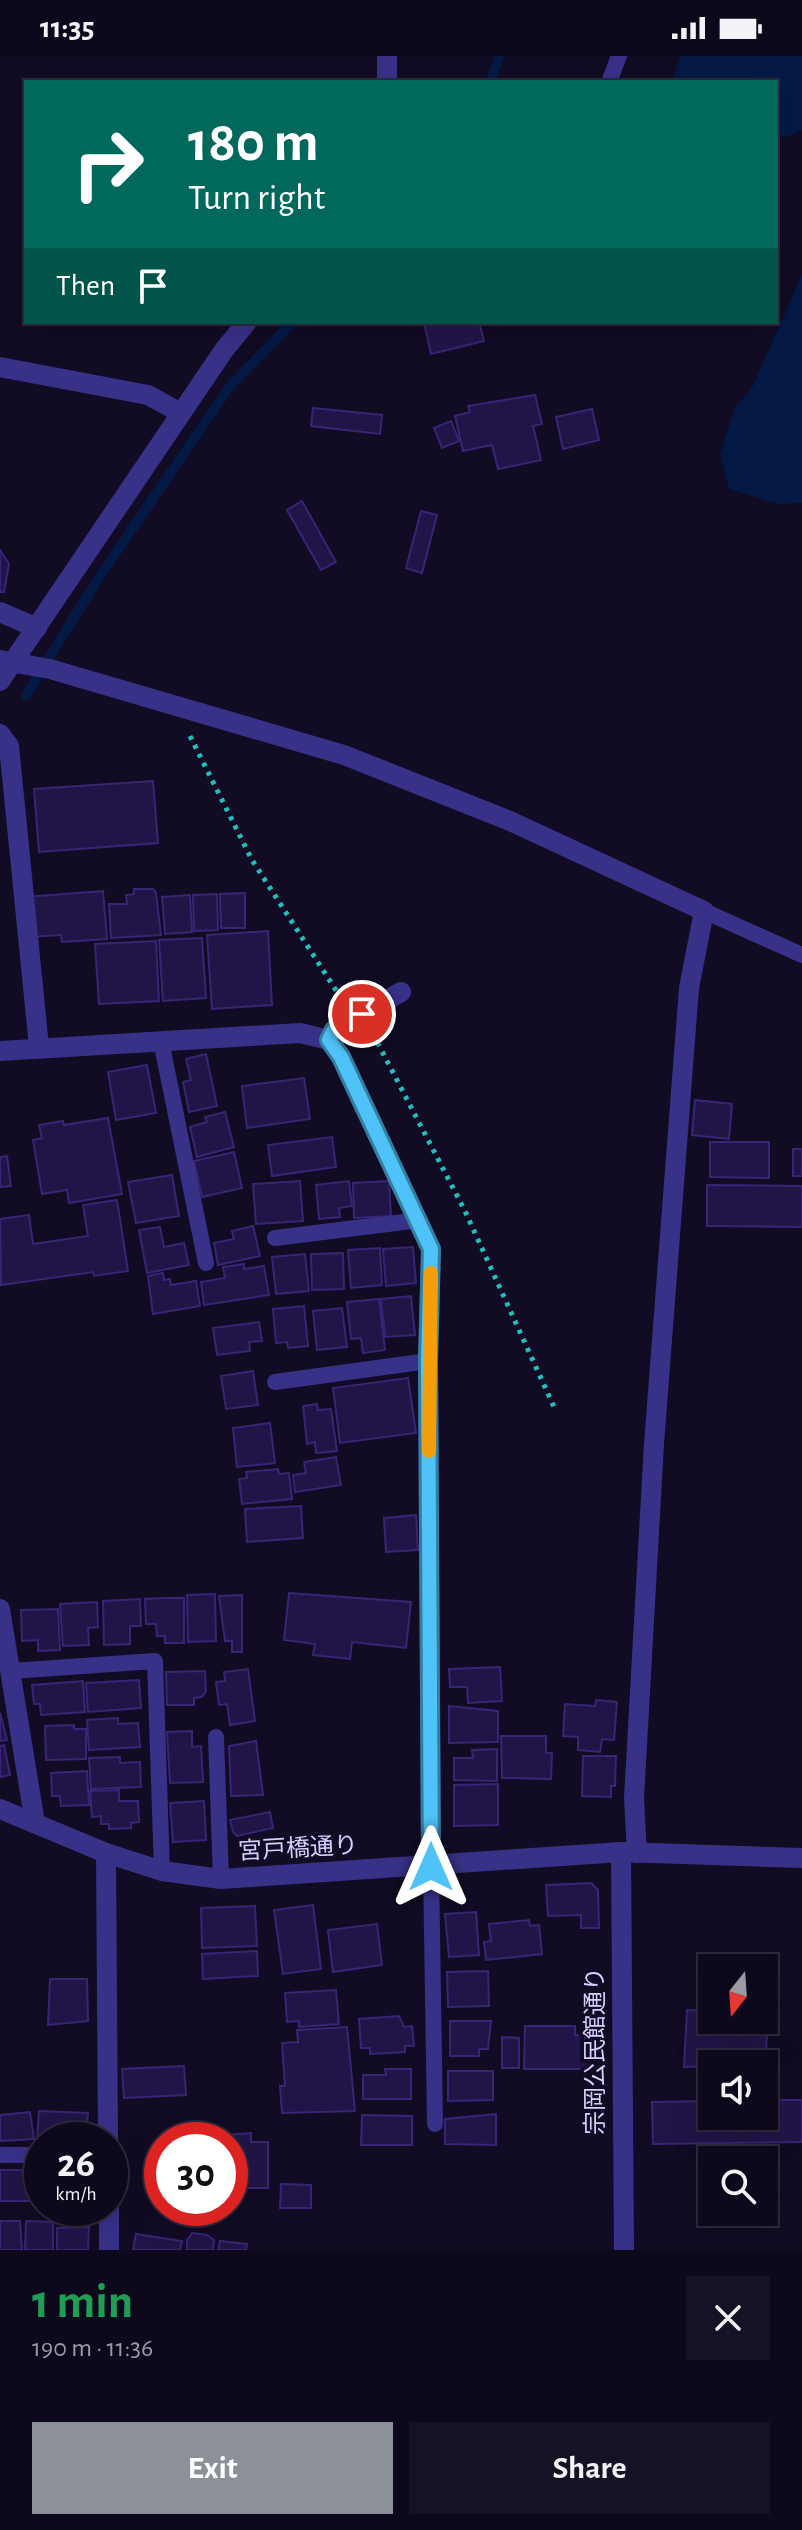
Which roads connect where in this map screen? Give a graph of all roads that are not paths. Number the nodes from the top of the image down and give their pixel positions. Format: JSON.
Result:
{"nodes":[{"id":1,"x":387,"y":56,"type":"edge"},
{"id":2,"x":619,"y":56,"type":"edge"},
{"id":3,"x":387,"y":80,"type":"edge"},
{"id":4,"x":610,"y":80,"type":"edge"},
{"id":5,"x":246,"y":324,"type":"edge"},
{"id":6,"x":0,"y":367,"type":"edge"},
{"id":7,"x":181,"y":413,"type":"junction"},
{"id":8,"x":0,"y":612,"type":"edge"},
{"id":9,"x":37,"y":628,"type":"junction"},
{"id":10,"x":24,"y":664,"type":"edge"},
{"id":11,"x":0,"y":681,"type":"edge"},
{"id":12,"x":0,"y":734,"type":"edge"},
{"id":13,"x":704,"y":911,"type":"junction"},
{"id":14,"x":802,"y":955,"type":"edge"},
{"id":15,"x":401,"y":992,"type":"dead end"},
{"id":16,"x":329,"y":1040,"type":"junction"},
{"id":17,"x":161,"y":1041,"type":"junction"},
{"id":18,"x":39,"y":1047,"type":"junction"},
{"id":19,"x":0,"y":1051,"type":"edge"},
{"id":20,"x":420,"y":1220,"type":"junction"},
{"id":21,"x":275,"y":1238,"type":"dead end"},
{"id":22,"x":206,"y":1263,"type":"dead end"},
{"id":23,"x":428,"y":1361,"type":"junction"},
{"id":24,"x":275,"y":1382,"type":"dead end"},
{"id":25,"x":0,"y":1609,"type":"edge"},
{"id":26,"x":11,"y":1671,"type":"junction"},
{"id":27,"x":216,"y":1737,"type":"dead end"},
{"id":28,"x":0,"y":1809,"type":"edge"},
{"id":29,"x":35,"y":1823,"type":"junction"},
{"id":30,"x":629,"y":1852,"type":"junction"},
{"id":31,"x":106,"y":1853,"type":"junction"},
{"id":32,"x":802,"y":1858,"type":"edge"},
{"id":33,"x":431,"y":1867,"type":"junction"},
{"id":34,"x":162,"y":1871,"type":"junction"},
{"id":35,"x":221,"y":1879,"type":"junction"},
{"id":36,"x":108,"y":2122,"type":"edge"},
{"id":37,"x":435,"y":2124,"type":"dead end"},
{"id":38,"x":0,"y":2155,"type":"edge"},
{"id":39,"x":24,"y":2155,"type":"edge"},
{"id":40,"x":109,"y":2226,"type":"edge"},
{"id":41,"x":109,"y":2250,"type":"edge"},
{"id":42,"x":624,"y":2250,"type":"edge"}],
"edges":[{"from":1,"to":3,"type":"street"},
{"from":2,"to":4,"type":"lane"},
{"from":5,"to":7,"type":"street"},
{"from":6,"to":7,"type":"street"},
{"from":7,"to":9,"type":"street"},
{"from":8,"to":9,"type":"street"},
{"from":9,"to":10,"type":"street"},
{"from":10,"to":11,"type":"street"},
{"from":10,"to":13,"type":"street"},
{"from":12,"to":18,"type":"street"},
{"from":13,"to":14,"type":"lane"},
{"from":13,"to":30,"type":"street","name":"宗岡公民館通り"},
{"from":15,"to":16,"type":"street"},
{"from":16,"to":17,"type":"street"},
{"from":16,"to":20,"type":"street"},
{"from":17,"to":18,"type":"street"},
{"from":17,"to":22,"type":"lane"},
{"from":18,"to":19,"type":"street"},
{"from":20,"to":21,"type":"lane"},
{"from":20,"to":23,"type":"street"},
{"from":23,"to":24,"type":"lane"},
{"from":23,"to":33,"type":"street"},
{"from":25,"to":26,"type":"street"},
{"from":26,"to":29,"type":"street"},
{"from":26,"to":34,"type":"lane"},
{"from":27,"to":35,"type":"lane"},
{"from":28,"to":29,"type":"street","name":"宮戸橋通り"},
{"from":29,"to":31,"type":"street","name":"宮戸橋通り"},
{"from":30,"to":32,"type":"street","name":"宮戸橋通り"},
{"from":30,"to":33,"type":"street","name":"宮戸橋通り"},
{"from":30,"to":42,"type":"street","name":"宗岡公民館通り"},
{"from":31,"to":34,"type":"street","name":"宮戸橋通り"},
{"from":31,"to":36,"type":"street"},
{"from":33,"to":35,"type":"street","name":"宮戸橋通り"},
{"from":33,"to":37,"type":"lane"},
{"from":34,"to":35,"type":"street","name":"宮戸橋通り"},
{"from":38,"to":39,"type":"lane"},
{"from":40,"to":41,"type":"street"}]}
